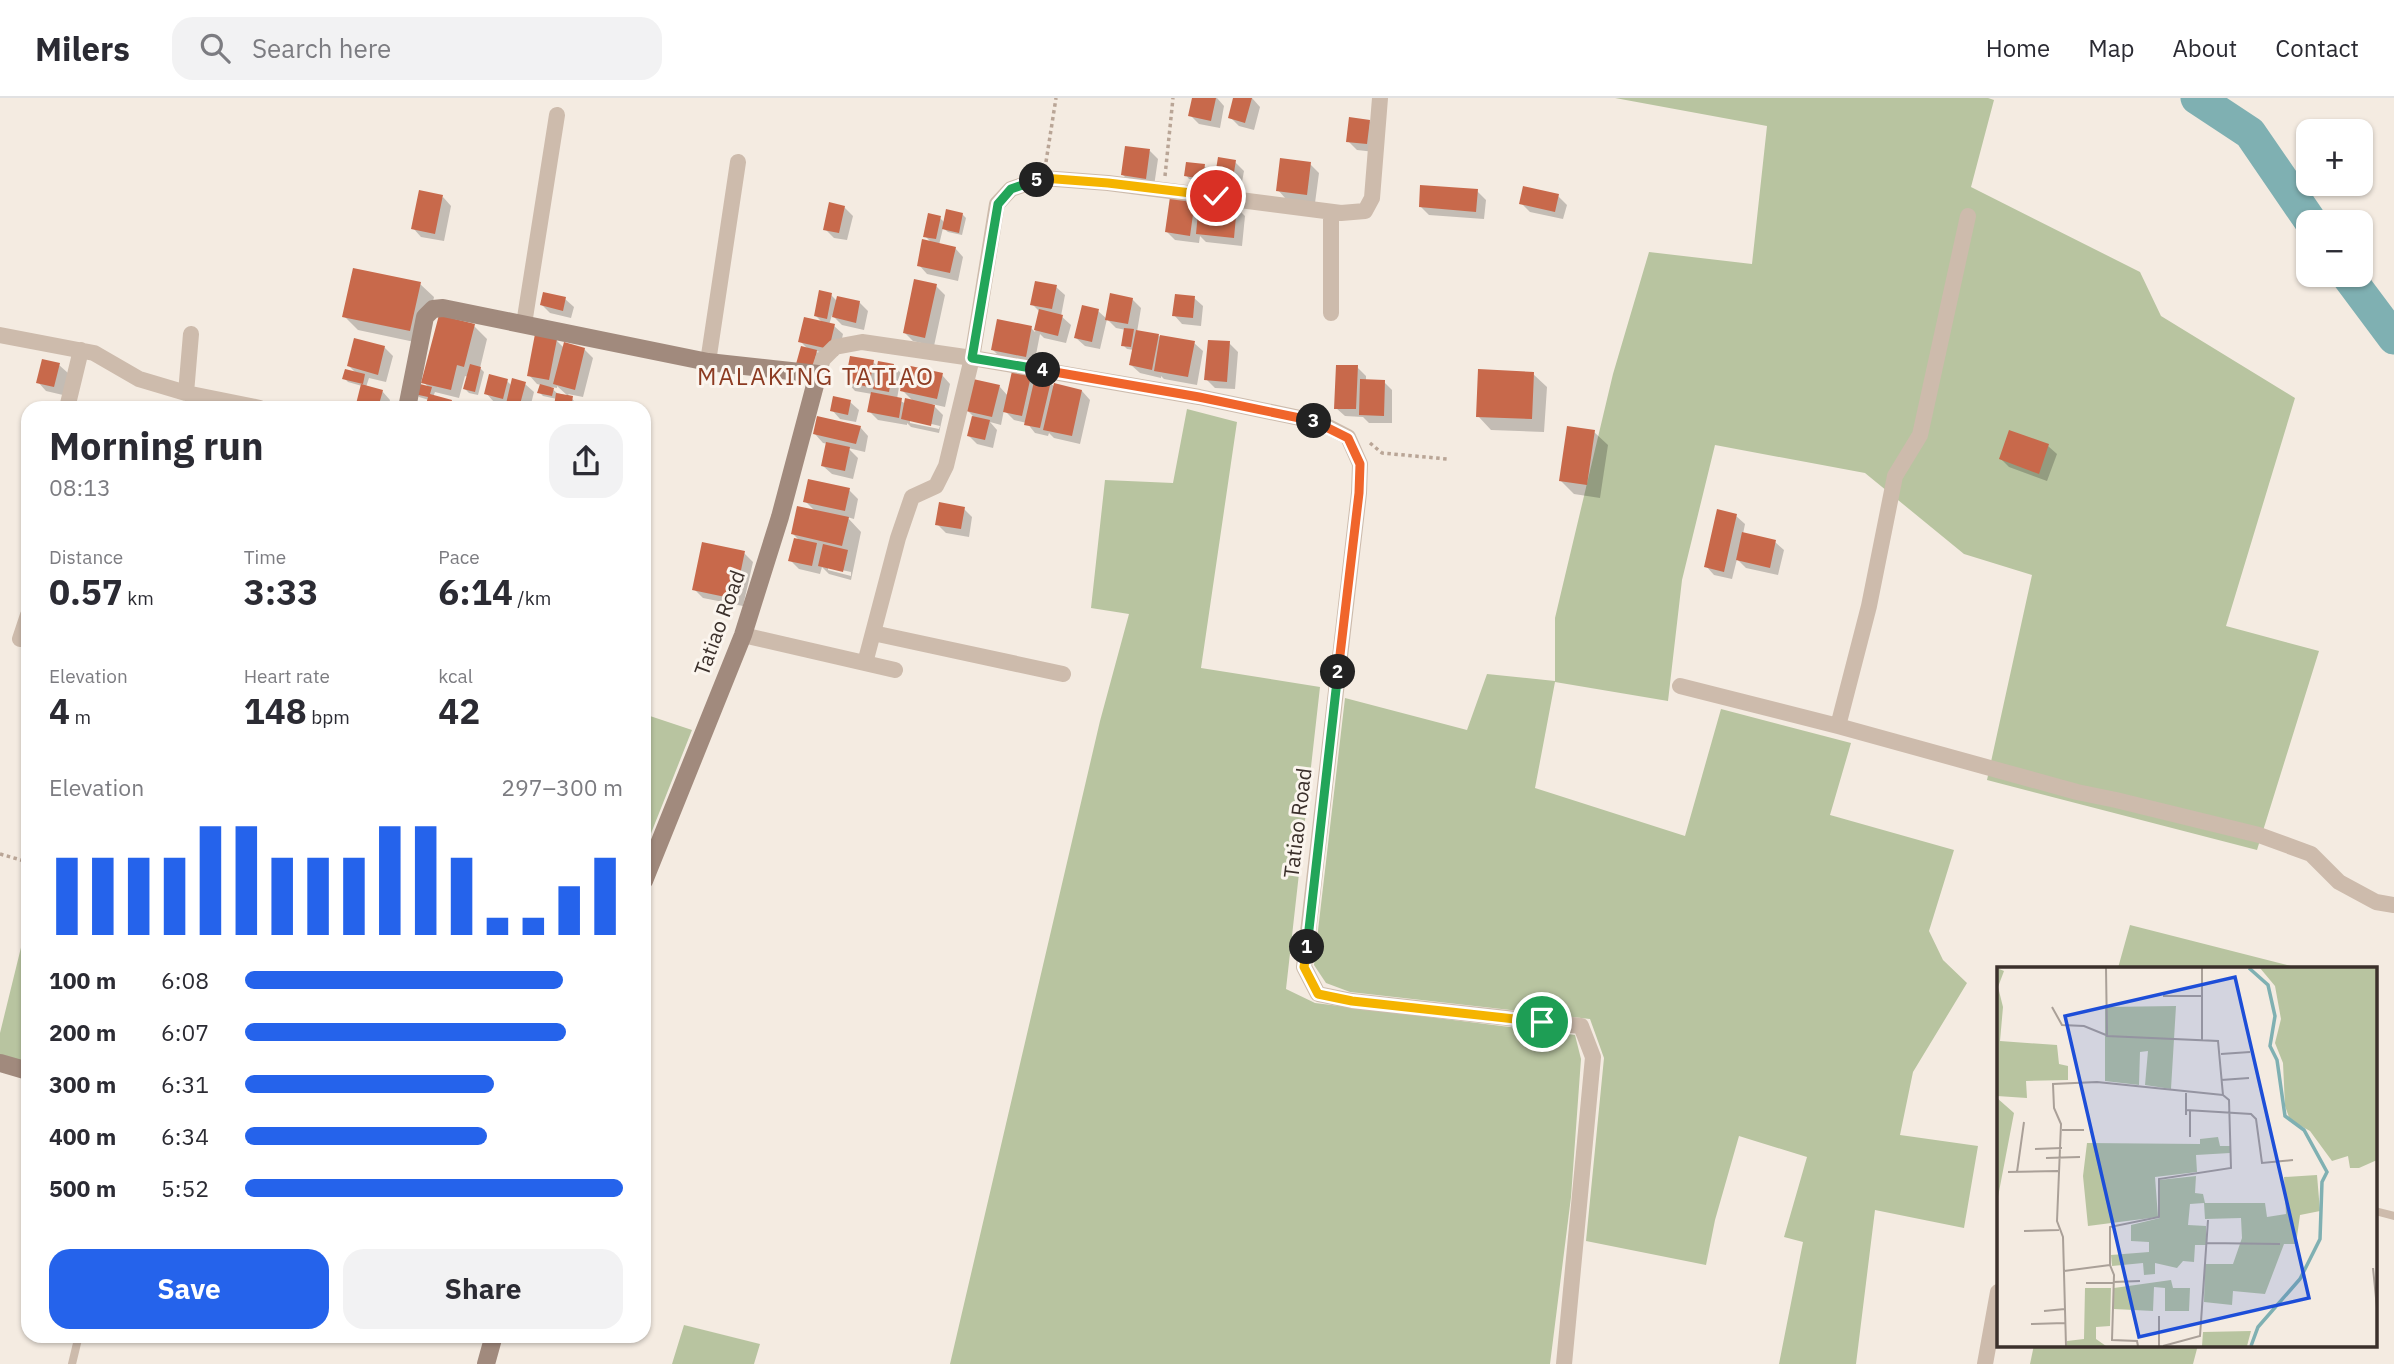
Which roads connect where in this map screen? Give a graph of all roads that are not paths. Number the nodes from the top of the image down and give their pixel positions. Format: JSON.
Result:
{"nodes":[{"id":1,"x":1380,"y":98,"type":"edge"},
{"id":2,"x":557,"y":115,"type":"dead end"},
{"id":3,"x":738,"y":162,"type":"dead end"},
{"id":4,"x":1331,"y":212,"type":"junction"},
{"id":5,"x":1968,"y":216,"type":"dead end"},
{"id":6,"x":1331,"y":313,"type":"dead end"},
{"id":7,"x":524,"y":324,"type":"junction"},
{"id":8,"x":191,"y":334,"type":"dead end"},
{"id":9,"x":0,"y":335,"type":"edge"},
{"id":10,"x":81,"y":350,"type":"junction"},
{"id":11,"x":972,"y":358,"type":"junction"},
{"id":12,"x":708,"y":362,"type":"junction"},
{"id":13,"x":818,"y":374,"type":"junction"},
{"id":14,"x":186,"y":393,"type":"junction"},
{"id":15,"x":69,"y":401,"type":"edge"},
{"id":16,"x":225,"y":401,"type":"edge"},
{"id":17,"x":408,"y":401,"type":"edge"},
{"id":18,"x":873,"y":633,"type":"junction"},
{"id":19,"x":743,"y":635,"type":"junction"},
{"id":20,"x":21,"y":636,"type":"edge"},
{"id":21,"x":20,"y":639,"type":"dead end"},
{"id":22,"x":865,"y":663,"type":"junction"},
{"id":23,"x":895,"y":670,"type":"dead end"},
{"id":24,"x":1063,"y":674,"type":"dead end"},
{"id":25,"x":1680,"y":686,"type":"dead end"},
{"id":26,"x":1838,"y":726,"type":"junction"},
{"id":27,"x":651,"y":864,"type":"edge"},
{"id":28,"x":2394,"y":905,"type":"edge"},
{"id":29,"x":0,"y":1063,"type":"edge"},
{"id":30,"x":21,"y":1069,"type":"edge"},
{"id":31,"x":2376,"y":1211,"type":"edge"},
{"id":32,"x":2394,"y":1216,"type":"edge"},
{"id":33,"x":1997,"y":1298,"type":"edge"},
{"id":34,"x":77,"y":1343,"type":"edge"},
{"id":35,"x":492,"y":1343,"type":"edge"},
{"id":36,"x":72,"y":1364,"type":"edge"},
{"id":37,"x":486,"y":1364,"type":"edge"},
{"id":38,"x":1564,"y":1364,"type":"edge"},
{"id":39,"x":1985,"y":1364,"type":"edge"}],
"edges":[{"from":1,"to":4,"type":"street"},
{"from":2,"to":7,"type":"street"},
{"from":3,"to":12,"type":"street"},
{"from":4,"to":6,"type":"street"},
{"from":4,"to":11,"type":"street"},
{"from":5,"to":26,"type":"street"},
{"from":7,"to":12,"type":"street"},
{"from":7,"to":17,"type":"street"},
{"from":8,"to":14,"type":"street"},
{"from":9,"to":10,"type":"street"},
{"from":10,"to":14,"type":"street"},
{"from":10,"to":15,"type":"street"},
{"from":11,"to":13,"type":"street","name":"Tatiao Road"},
{"from":11,"to":18,"type":"street"},
{"from":11,"to":38,"type":"street","name":"Tatiao Road"},
{"from":12,"to":13,"type":"street"},
{"from":13,"to":19,"type":"street","name":"Tatiao Road"},
{"from":14,"to":16,"type":"street"},
{"from":18,"to":22,"type":"street"},
{"from":18,"to":24,"type":"street"},
{"from":19,"to":22,"type":"street"},
{"from":19,"to":27,"type":"street","name":"Tatiao Road"},
{"from":20,"to":21,"type":"street"},
{"from":22,"to":23,"type":"street"},
{"from":25,"to":26,"type":"street"},
{"from":26,"to":28,"type":"street"},
{"from":29,"to":30,"type":"street"},
{"from":31,"to":32,"type":"lane"},
{"from":33,"to":39,"type":"street"},
{"from":34,"to":36,"type":"lane"},
{"from":35,"to":37,"type":"street"}]}
